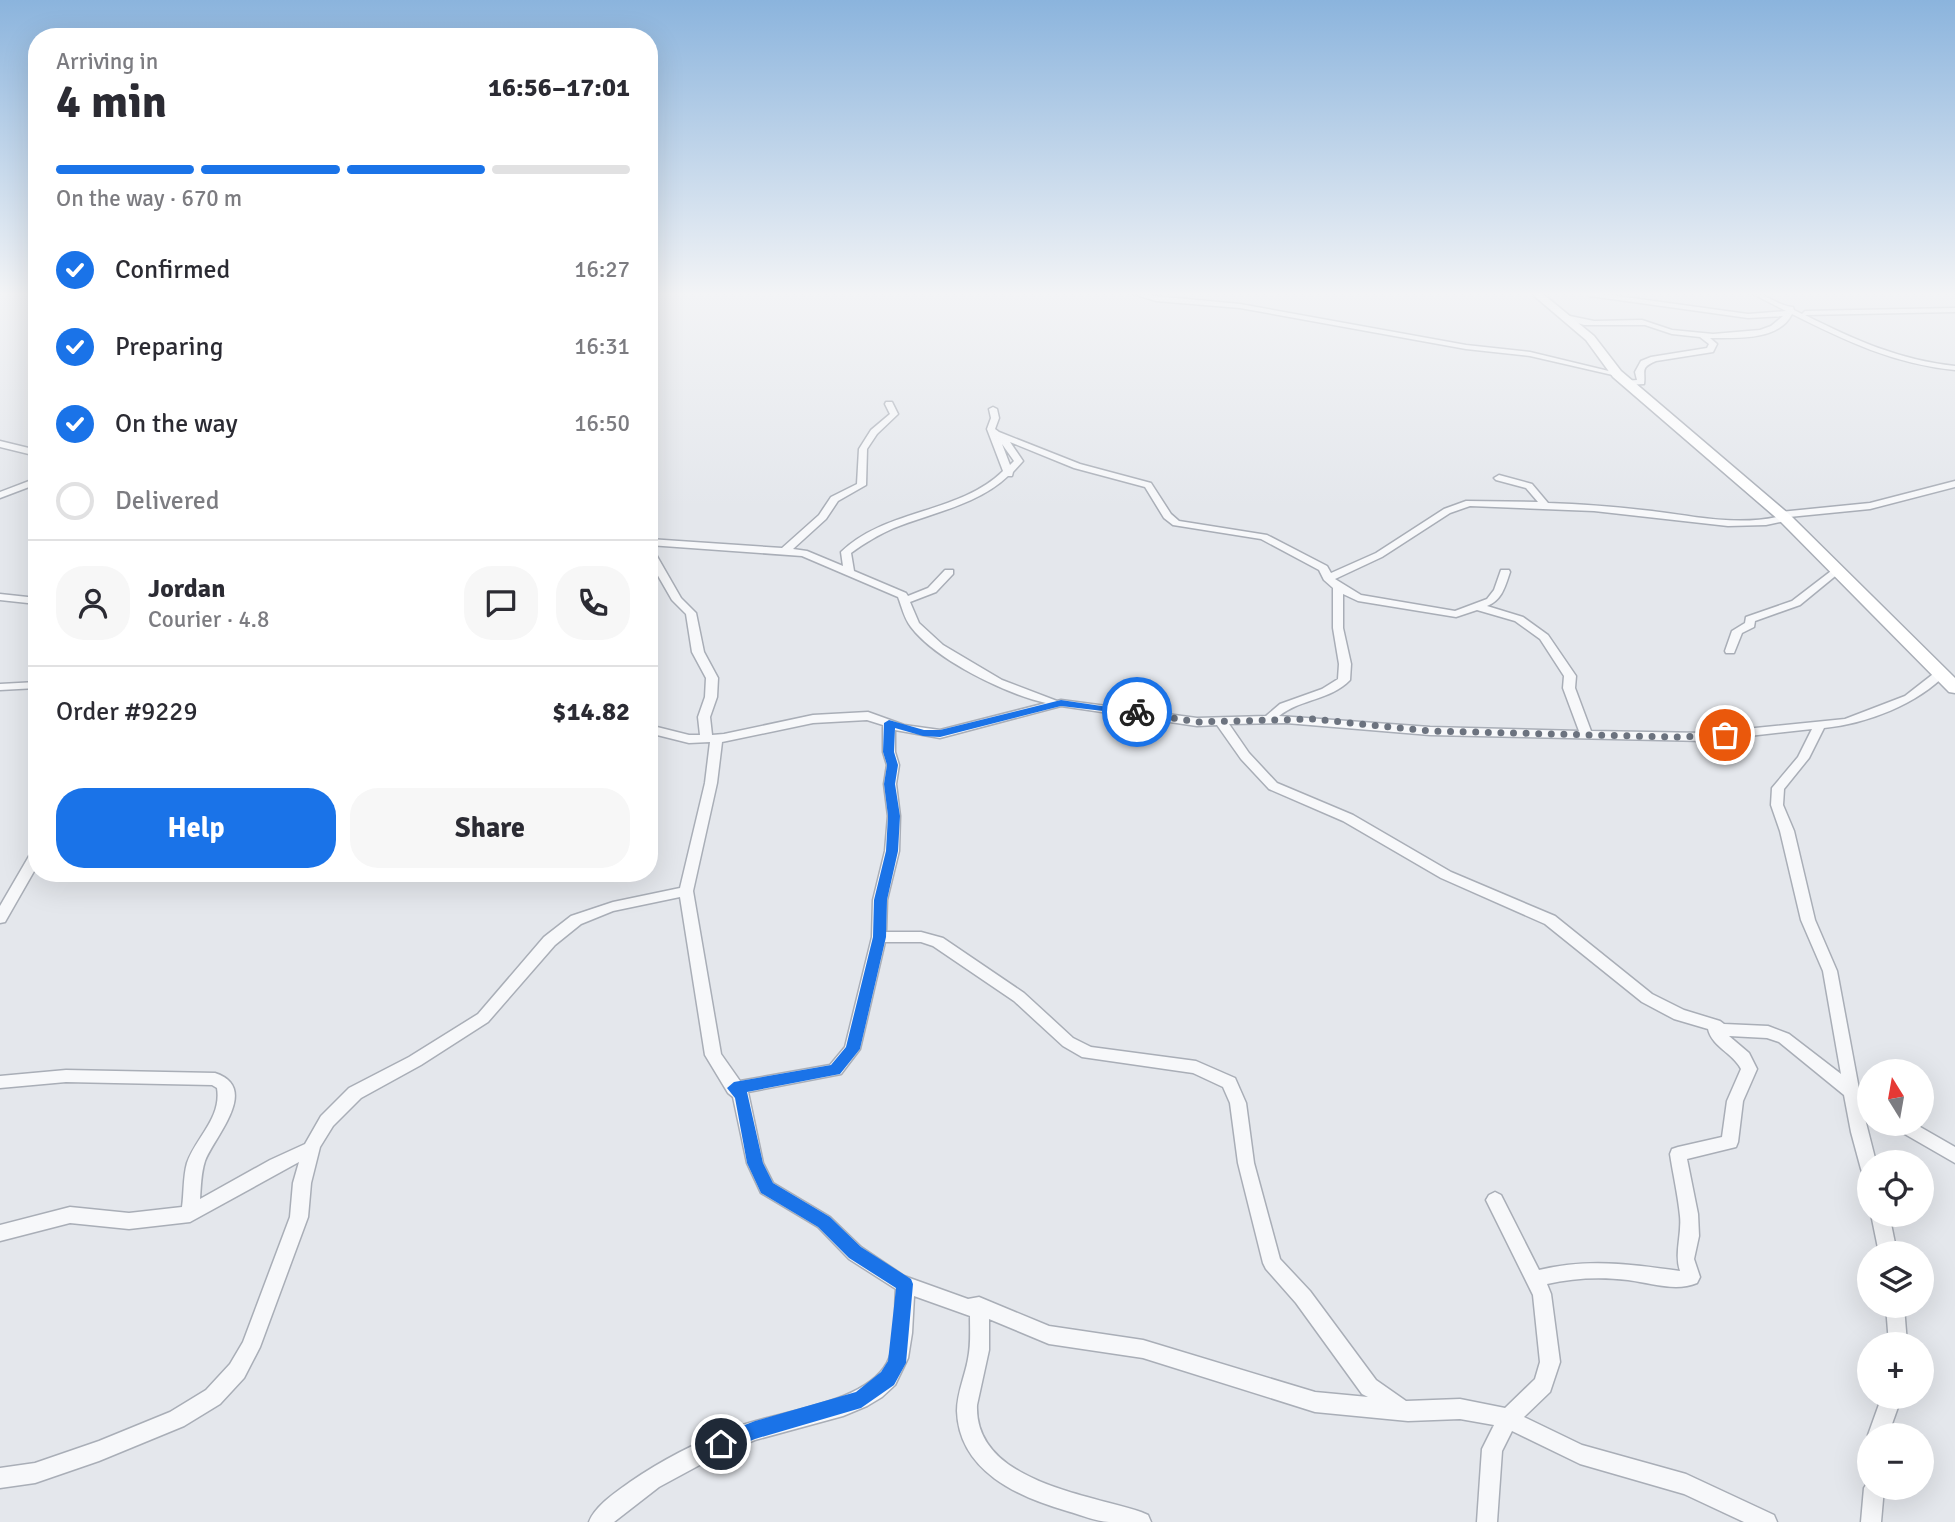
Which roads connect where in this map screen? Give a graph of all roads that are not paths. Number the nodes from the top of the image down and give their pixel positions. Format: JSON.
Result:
{"nodes":[{"id":1,"x":1572,"y":365,"type":"edge"},
{"id":2,"x":1612,"y":365,"type":"edge"},
{"id":3,"x":1643,"y":365,"type":"edge"},
{"id":4,"x":1922,"y":365,"type":"edge"},
{"id":5,"x":1955,"y":368,"type":"edge"},
{"id":6,"x":1622,"y":378,"type":"junction"},
{"id":7,"x":889,"y":404,"type":"dead end"},
{"id":8,"x":993,"y":409,"type":"dead end"},
{"id":9,"x":993,"y":433,"type":"junction"},
{"id":10,"x":0,"y":444,"type":"edge"},
{"id":11,"x":28,"y":451,"type":"edge"},
{"id":12,"x":28,"y":476,"type":"edge"},
{"id":13,"x":1499,"y":478,"type":"dead end"},
{"id":14,"x":28,"y":484,"type":"edge"},
{"id":15,"x":1955,"y":484,"type":"edge"},
{"id":16,"x":4,"y":492,"type":"edge"},
{"id":17,"x":1547,"y":507,"type":"junction"},
{"id":18,"x":1782,"y":516,"type":"junction"},
{"id":19,"x":658,"y":543,"type":"edge"},
{"id":20,"x":784,"y":552,"type":"junction"},
{"id":21,"x":658,"y":567,"type":"edge"},
{"id":22,"x":849,"y":570,"type":"junction"},
{"id":23,"x":1835,"y":571,"type":"junction"},
{"id":24,"x":949,"y":572,"type":"dead end"},
{"id":25,"x":1505,"y":572,"type":"dead end"},
{"id":26,"x":1328,"y":578,"type":"junction"},
{"id":27,"x":1338,"y":587,"type":"junction"},
{"id":28,"x":0,"y":597,"type":"edge"},
{"id":29,"x":28,"y":600,"type":"edge"},
{"id":30,"x":905,"y":601,"type":"junction"},
{"id":31,"x":1478,"y":607,"type":"junction"},
{"id":32,"x":1730,"y":651,"type":"dead end"},
{"id":33,"x":1941,"y":673,"type":"junction"},
{"id":34,"x":28,"y":685,"type":"edge"},
{"id":35,"x":0,"y":687,"type":"edge"},
{"id":36,"x":1955,"y":688,"type":"edge"},
{"id":37,"x":1061,"y":703,"type":"junction"},
{"id":38,"x":1270,"y":719,"type":"junction"},
{"id":39,"x":1220,"y":720,"type":"junction"},
{"id":40,"x":889,"y":723,"type":"junction"},
{"id":41,"x":1819,"y":727,"type":"junction"},
{"id":42,"x":658,"y":732,"type":"edge"},
{"id":43,"x":1586,"y":734,"type":"junction"},
{"id":44,"x":711,"y":739,"type":"junction"},
{"id":45,"x":28,"y":868,"type":"edge"},
{"id":46,"x":686,"y":891,"type":"junction"},
{"id":47,"x":4,"y":904,"type":"edge"},
{"id":48,"x":0,"y":918,"type":"edge"},
{"id":49,"x":879,"y":937,"type":"junction"},
{"id":50,"x":1715,"y":1025,"type":"junction"},
{"id":51,"x":0,"y":1082,"type":"edge"},
{"id":52,"x":734,"y":1088,"type":"junction"},
{"id":53,"x":1854,"y":1096,"type":"junction"},
{"id":54,"x":1857,"y":1098,"type":"edge"},
{"id":55,"x":1922,"y":1136,"type":"edge"},
{"id":56,"x":311,"y":1149,"type":"junction"},
{"id":57,"x":1865,"y":1150,"type":"edge"},
{"id":58,"x":1955,"y":1156,"type":"edge"},
{"id":59,"x":1495,"y":1200,"type":"dead end"},
{"id":60,"x":190,"y":1214,"type":"junction"},
{"id":61,"x":0,"y":1233,"type":"edge"},
{"id":62,"x":1535,"y":1279,"type":"junction"},
{"id":63,"x":905,"y":1284,"type":"junction"},
{"id":64,"x":979,"y":1307,"type":"junction"},
{"id":65,"x":1408,"y":1411,"type":"junction"},
{"id":66,"x":1508,"y":1419,"type":"junction"},
{"id":67,"x":0,"y":1478,"type":"edge"},
{"id":68,"x":1873,"y":1500,"type":"edge"},
{"id":69,"x":599,"y":1522,"type":"edge"},
{"id":70,"x":1141,"y":1522,"type":"edge"},
{"id":71,"x":1486,"y":1522,"type":"edge"},
{"id":72,"x":1767,"y":1522,"type":"edge"},
{"id":73,"x":1871,"y":1522,"type":"edge"}],
"edges":[{"from":1,"to":6,"type":"street"},
{"from":2,"to":6,"type":"street"},
{"from":3,"to":6,"type":"street"},
{"from":4,"to":5,"type":"street"},
{"from":6,"to":18,"type":"street"},
{"from":7,"to":20,"type":"street"},
{"from":8,"to":9,"type":"street"},
{"from":9,"to":22,"type":"street"},
{"from":9,"to":26,"type":"street"},
{"from":10,"to":11,"type":"street"},
{"from":12,"to":16,"type":"street"},
{"from":13,"to":17,"type":"street"},
{"from":14,"to":16,"type":"street"},
{"from":15,"to":18,"type":"street"},
{"from":17,"to":18,"type":"street"},
{"from":17,"to":26,"type":"street"},
{"from":18,"to":23,"type":"street"},
{"from":19,"to":20,"type":"street"},
{"from":20,"to":22,"type":"street"},
{"from":21,"to":44,"type":"street"},
{"from":22,"to":30,"type":"street"},
{"from":23,"to":32,"type":"street"},
{"from":23,"to":33,"type":"street"},
{"from":24,"to":30,"type":"street"},
{"from":25,"to":31,"type":"street"},
{"from":26,"to":27,"type":"street"},
{"from":27,"to":31,"type":"street"},
{"from":27,"to":38,"type":"street"},
{"from":28,"to":29,"type":"street"},
{"from":30,"to":37,"type":"street"},
{"from":31,"to":43,"type":"street"},
{"from":33,"to":36,"type":"street"},
{"from":33,"to":41,"type":"street"},
{"from":34,"to":35,"type":"street"},
{"from":37,"to":39,"type":"street"},
{"from":37,"to":40,"type":"street"},
{"from":38,"to":39,"type":"street"},
{"from":38,"to":43,"type":"street"},
{"from":39,"to":50,"type":"street"},
{"from":40,"to":44,"type":"street"},
{"from":40,"to":49,"type":"street"},
{"from":41,"to":43,"type":"street"},
{"from":41,"to":53,"type":"street"},
{"from":42,"to":44,"type":"street"},
{"from":44,"to":46,"type":"street"},
{"from":45,"to":47,"type":"street"},
{"from":46,"to":52,"type":"street"},
{"from":46,"to":56,"type":"street"},
{"from":47,"to":48,"type":"street"},
{"from":49,"to":52,"type":"street"},
{"from":49,"to":65,"type":"street"},
{"from":50,"to":53,"type":"street"},
{"from":50,"to":62,"type":"street"},
{"from":51,"to":60,"type":"street"},
{"from":52,"to":63,"type":"street"},
{"from":53,"to":54,"type":"street"},
{"from":53,"to":57,"type":"street"},
{"from":55,"to":58,"type":"street"},
{"from":56,"to":60,"type":"street"},
{"from":56,"to":67,"type":"street"},
{"from":59,"to":62,"type":"street"},
{"from":60,"to":61,"type":"street"},
{"from":62,"to":66,"type":"street"},
{"from":63,"to":64,"type":"street"},
{"from":63,"to":69,"type":"street"},
{"from":64,"to":65,"type":"street"},
{"from":64,"to":70,"type":"street"},
{"from":65,"to":66,"type":"street"},
{"from":66,"to":71,"type":"street"},
{"from":66,"to":72,"type":"street"},
{"from":68,"to":73,"type":"street"}]}
